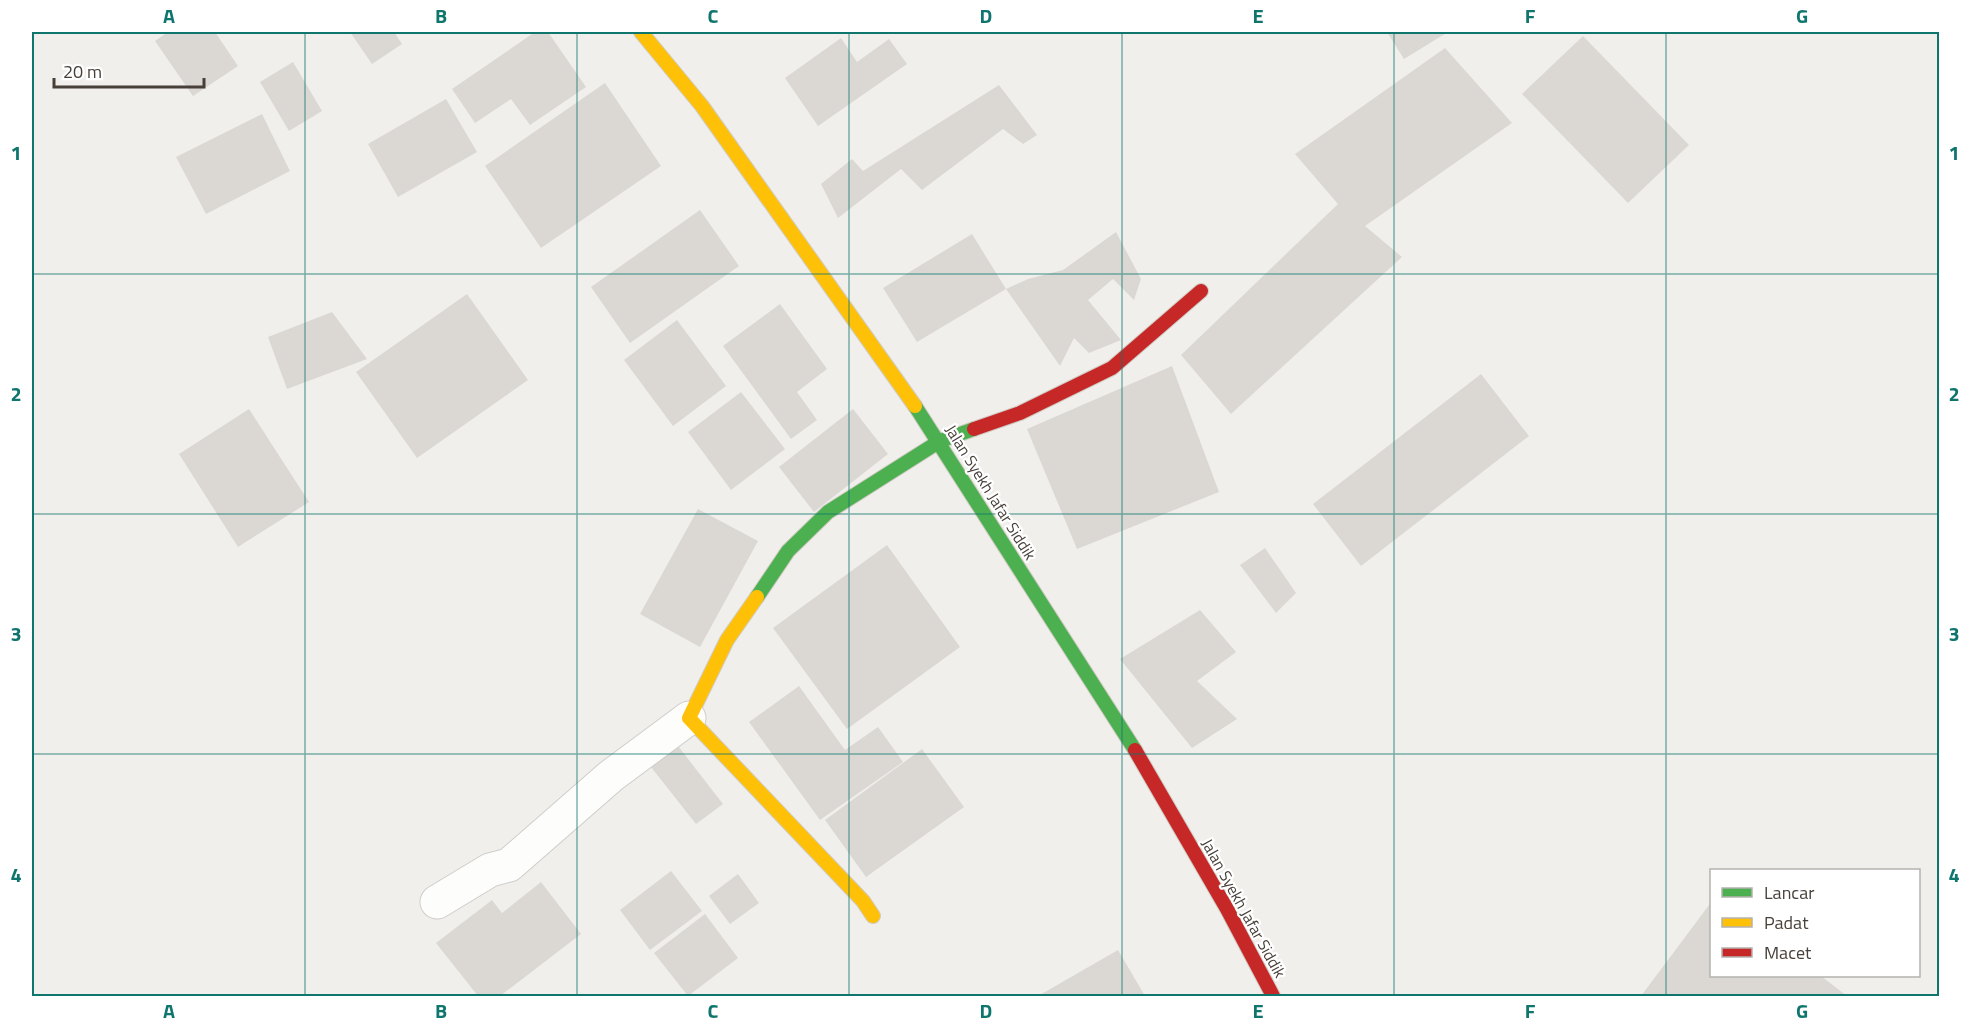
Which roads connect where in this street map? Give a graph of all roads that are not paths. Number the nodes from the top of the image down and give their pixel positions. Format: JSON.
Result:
{"nodes":[{"id":1,"x":641,"y":32,"type":"edge"},
{"id":2,"x":1201,"y":291,"type":"dead end"},
{"id":3,"x":940,"y":441,"type":"junction"},
{"id":4,"x":689,"y":718,"type":"junction"},
{"id":5,"x":437,"y":902,"type":"dead end"},
{"id":6,"x":873,"y":916,"type":"dead end"},
{"id":7,"x":1273,"y":996,"type":"edge"}],
"edges":[{"from":1,"to":3,"type":"main road","name":"Jalan Syekh Jafar Siddik"},
{"from":2,"to":3,"type":"main road"},
{"from":3,"to":4,"type":"main road"},
{"from":3,"to":7,"type":"main road","name":"Jalan Syekh Jafar Siddik"},
{"from":4,"to":5,"type":"street"},
{"from":4,"to":6,"type":"main road"}]}
